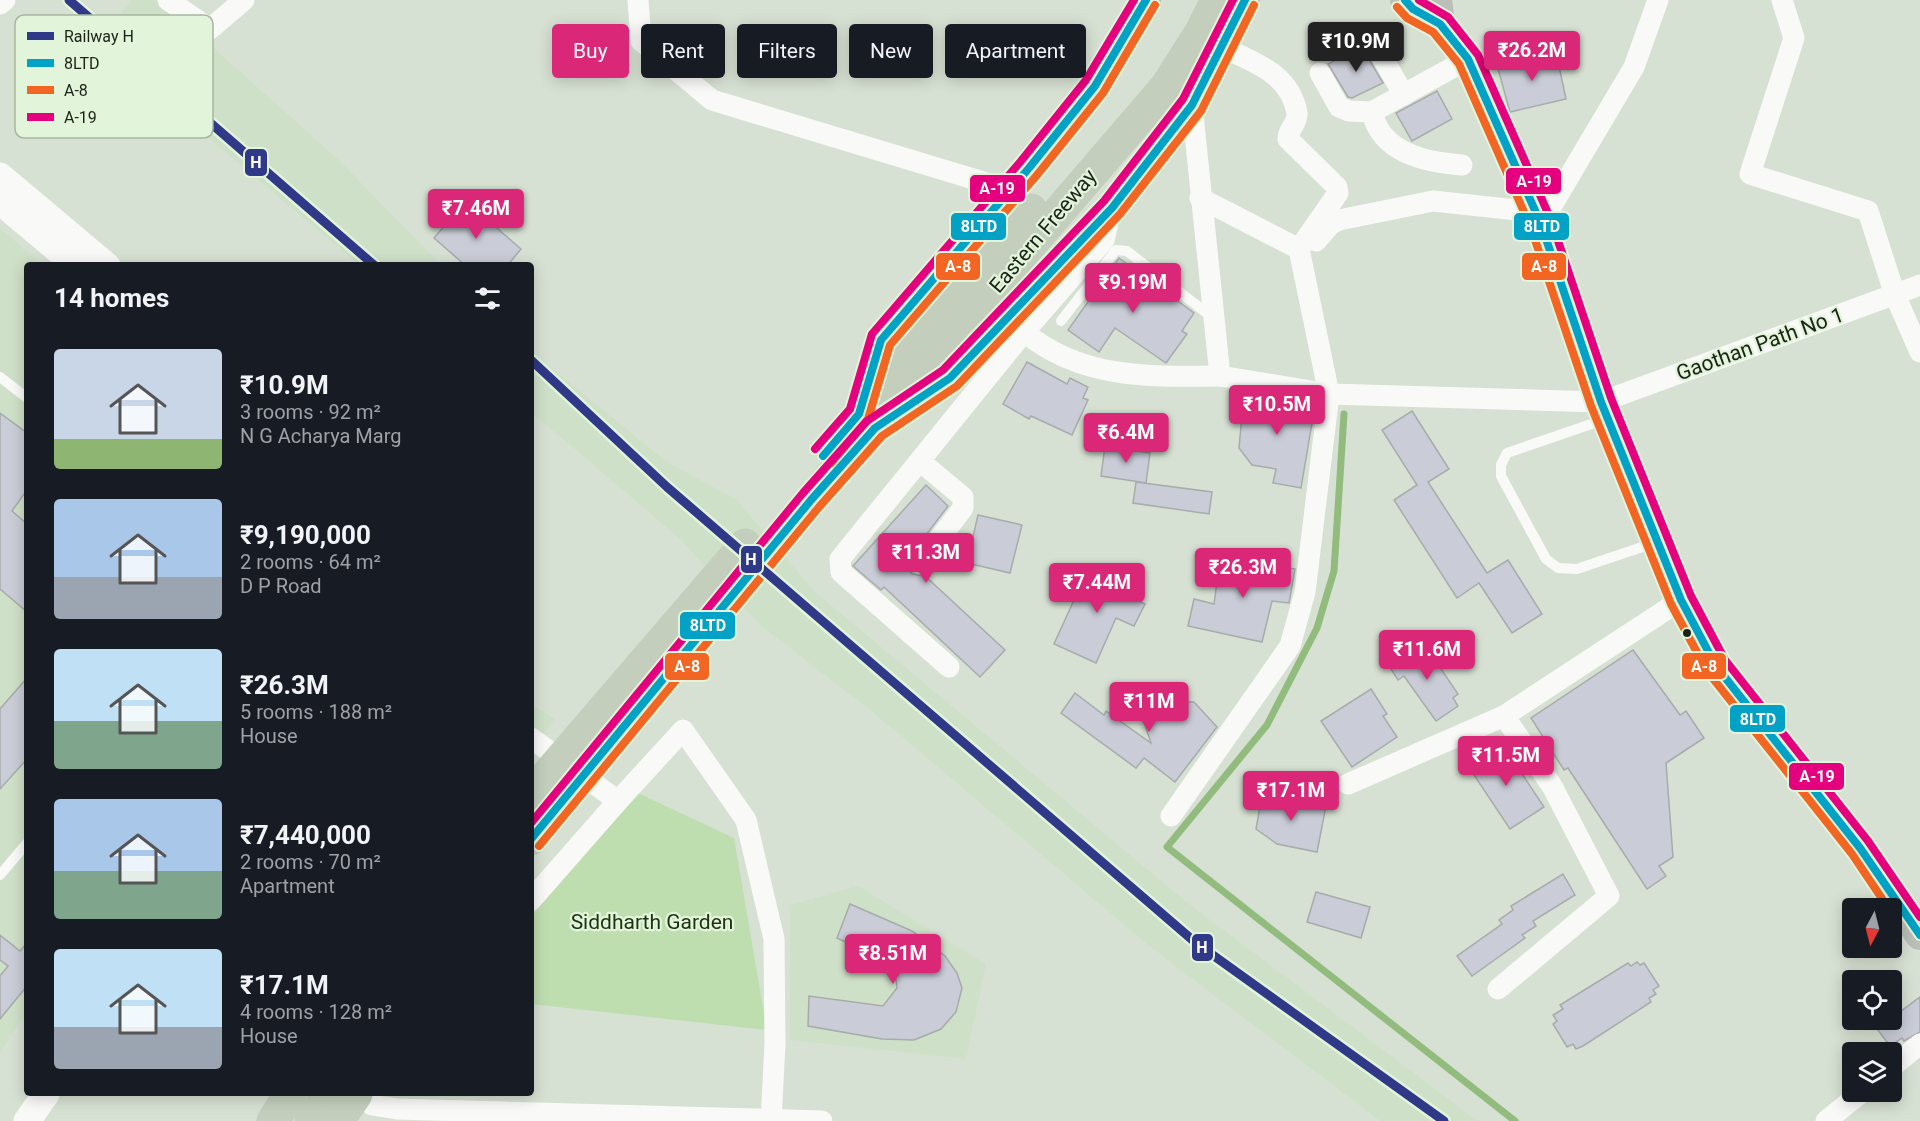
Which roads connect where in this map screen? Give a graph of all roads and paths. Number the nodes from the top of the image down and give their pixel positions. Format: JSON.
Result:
{"nodes":[{"id":1,"x":5,"y":0,"type":"edge"},
{"id":2,"x":168,"y":0,"type":"edge"},
{"id":3,"x":243,"y":0,"type":"edge"},
{"id":4,"x":638,"y":0,"type":"edge"},
{"id":5,"x":1146,"y":0,"type":"edge"},
{"id":6,"x":1193,"y":0,"type":"edge"},
{"id":7,"x":1217,"y":0,"type":"edge"},
{"id":8,"x":1245,"y":0,"type":"edge"},
{"id":9,"x":1405,"y":0,"type":"edge"},
{"id":10,"x":1658,"y":0,"type":"edge"},
{"id":11,"x":1782,"y":0,"type":"edge"},
{"id":12,"x":0,"y":4,"type":"edge"},
{"id":13,"x":1438,"y":12,"type":"edge"},
{"id":14,"x":190,"y":15,"type":"edge"},
{"id":15,"x":213,"y":26,"type":"edge"},
{"id":16,"x":1222,"y":47,"type":"junction"},
{"id":17,"x":1378,"y":50,"type":"dead end"},
{"id":18,"x":1468,"y":59,"type":"junction"},
{"id":19,"x":1320,"y":73,"type":"dead end"},
{"id":20,"x":1404,"y":95,"type":"junction"},
{"id":21,"x":1192,"y":105,"type":"junction"},
{"id":22,"x":1372,"y":112,"type":"junction"},
{"id":23,"x":1462,"y":165,"type":"dead end"},
{"id":24,"x":1010,"y":190,"type":"junction"},
{"id":25,"x":6,"y":194,"type":"edge"},
{"id":26,"x":1200,"y":198,"type":"junction"},
{"id":27,"x":1112,"y":208,"type":"junction"},
{"id":28,"x":1538,"y":218,"type":"junction"},
{"id":29,"x":1299,"y":249,"type":"junction"},
{"id":30,"x":73,"y":262,"type":"edge"},
{"id":31,"x":101,"y":262,"type":"edge"},
{"id":32,"x":1920,"y":285,"type":"edge"},
{"id":33,"x":1895,"y":295,"type":"junction"},
{"id":34,"x":1214,"y":318,"type":"junction"},
{"id":35,"x":1061,"y":321,"type":"dead end"},
{"id":36,"x":1024,"y":332,"type":"junction"},
{"id":37,"x":1920,"y":352,"type":"edge"},
{"id":38,"x":922,"y":355,"type":"junction"},
{"id":39,"x":1220,"y":376,"type":"junction"},
{"id":40,"x":0,"y":377,"type":"edge"},
{"id":41,"x":1336,"y":394,"type":"junction"},
{"id":42,"x":24,"y":396,"type":"edge"},
{"id":43,"x":1604,"y":410,"type":"junction"},
{"id":44,"x":867,"y":421,"type":"junction"},
{"id":45,"x":921,"y":462,"type":"junction"},
{"id":46,"x":805,"y":492,"type":"junction"},
{"id":47,"x":1658,"y":542,"type":"junction"},
{"id":48,"x":920,"y":564,"type":"dead end"},
{"id":49,"x":1681,"y":600,"type":"junction"},
{"id":50,"x":949,"y":667,"type":"dead end"},
{"id":51,"x":1504,"y":716,"type":"junction"},
{"id":52,"x":534,"y":740,"type":"edge"},
{"id":53,"x":1348,"y":784,"type":"dead end"},
{"id":54,"x":534,"y":791,"type":"edge"},
{"id":55,"x":618,"y":801,"type":"junction"},
{"id":56,"x":1171,"y":816,"type":"dead end"},
{"id":57,"x":534,"y":835,"type":"edge"},
{"id":58,"x":24,"y":847,"type":"edge"},
{"id":59,"x":0,"y":875,"type":"edge"},
{"id":60,"x":534,"y":897,"type":"edge"},
{"id":61,"x":1920,"y":935,"type":"edge"},
{"id":62,"x":1498,"y":990,"type":"dead end"},
{"id":63,"x":1920,"y":1044,"type":"edge"},
{"id":64,"x":1902,"y":1059,"type":"edge"},
{"id":65,"x":45,"y":1096,"type":"edge"},
{"id":66,"x":266,"y":1096,"type":"edge"},
{"id":67,"x":289,"y":1096,"type":"edge"},
{"id":68,"x":327,"y":1096,"type":"edge"},
{"id":69,"x":1850,"y":1102,"type":"edge"},
{"id":70,"x":367,"y":1103,"type":"edge"},
{"id":71,"x":771,"y":1119,"type":"edge"},
{"id":72,"x":27,"y":1121,"type":"edge"},
{"id":73,"x":252,"y":1121,"type":"edge"},
{"id":74,"x":273,"y":1121,"type":"edge"},
{"id":75,"x":311,"y":1121,"type":"edge"},
{"id":76,"x":338,"y":1121,"type":"edge"},
{"id":77,"x":822,"y":1121,"type":"edge"},
{"id":78,"x":1826,"y":1121,"type":"edge"}],
"edges":[{"from":1,"to":12,"type":"street"},
{"from":2,"to":14,"type":"street"},
{"from":3,"to":15,"type":"street"},
{"from":4,"to":24,"type":"street"},
{"from":5,"to":24,"type":"main road"},
{"from":6,"to":38,"type":"highway","name":"Eastern Freeway"},
{"from":7,"to":38,"type":"highway","name":"Eastern Freeway"},
{"from":8,"to":16,"type":"main road"},
{"from":9,"to":13,"type":"main road"},
{"from":10,"to":28,"type":"street"},
{"from":11,"to":33,"type":"street"},
{"from":13,"to":18,"type":"main road"},
{"from":16,"to":21,"type":"main road"},
{"from":16,"to":29,"type":"street"},
{"from":17,"to":20,"type":"street"},
{"from":18,"to":20,"type":"street"},
{"from":18,"to":28,"type":"main road"},
{"from":19,"to":22,"type":"street"},
{"from":20,"to":22,"type":"street"},
{"from":21,"to":26,"type":"street"},
{"from":21,"to":27,"type":"main road"},
{"from":22,"to":23,"type":"street"},
{"from":24,"to":44,"type":"main road"},
{"from":25,"to":30,"type":"street"},
{"from":25,"to":31,"type":"street"},
{"from":26,"to":29,"type":"street"},
{"from":26,"to":34,"type":"street"},
{"from":27,"to":36,"type":"street"},
{"from":27,"to":44,"type":"main road"},
{"from":28,"to":41,"type":"street"},
{"from":28,"to":43,"type":"main road"},
{"from":29,"to":41,"type":"street"},
{"from":32,"to":33,"type":"street","name":"Gaothan Path No 1"},
{"from":33,"to":37,"type":"street"},
{"from":33,"to":43,"type":"street","name":"Gaothan Path No 1"},
{"from":34,"to":35,"type":"lane"},
{"from":34,"to":39,"type":"street"},
{"from":36,"to":39,"type":"street"},
{"from":36,"to":45,"type":"street"},
{"from":38,"to":44,"type":"highway","name":"Eastern Freeway"},
{"from":39,"to":41,"type":"street"},
{"from":40,"to":42,"type":"lane"},
{"from":41,"to":43,"type":"street"},
{"from":41,"to":56,"type":"street"},
{"from":43,"to":47,"type":"main road"},
{"from":43,"to":47,"type":"lane"},
{"from":44,"to":46,"type":"highway","name":"Eastern Freeway"},
{"from":45,"to":48,"type":"street"},
{"from":45,"to":50,"type":"street"},
{"from":46,"to":54,"type":"highway","name":"Eastern Freeway"},
{"from":46,"to":57,"type":"highway","name":"Eastern Freeway"},
{"from":47,"to":49,"type":"main road"},
{"from":49,"to":51,"type":"street"},
{"from":49,"to":61,"type":"main road"},
{"from":51,"to":53,"type":"street"},
{"from":51,"to":62,"type":"street"},
{"from":52,"to":55,"type":"street"},
{"from":55,"to":60,"type":"street"},
{"from":55,"to":71,"type":"street"},
{"from":58,"to":59,"type":"lane"},
{"from":63,"to":64,"type":"street"},
{"from":65,"to":72,"type":"street"},
{"from":66,"to":73,"type":"highway"},
{"from":67,"to":74,"type":"highway"},
{"from":68,"to":75,"type":"highway"},
{"from":69,"to":78,"type":"street"},
{"from":70,"to":71,"type":"street"},
{"from":70,"to":76,"type":"highway"},
{"from":71,"to":77,"type":"street"}]}
